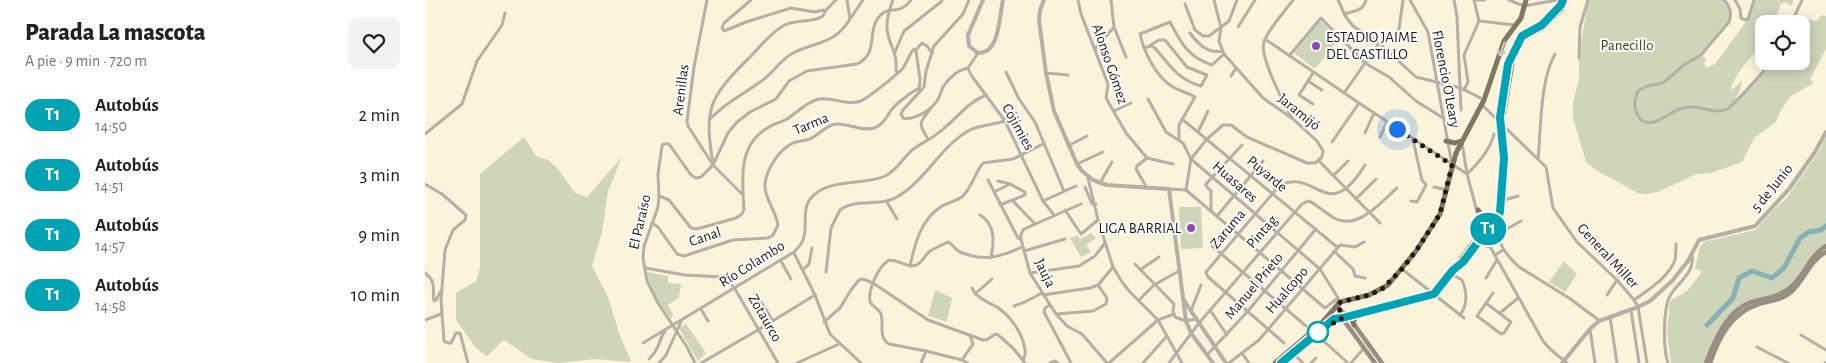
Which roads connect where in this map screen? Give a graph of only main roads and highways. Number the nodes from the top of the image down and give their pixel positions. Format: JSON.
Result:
{"nodes":[{"id":1,"x":1526,"y":0,"type":"edge"},
{"id":2,"x":1566,"y":0,"type":"edge"},
{"id":3,"x":1461,"y":140,"type":"junction"},
{"id":4,"x":1447,"y":141,"type":"road end"},
{"id":5,"x":1478,"y":210,"type":"road end"},
{"id":6,"x":1499,"y":216,"type":"junction"},
{"id":7,"x":1826,"y":246,"type":"edge"},
{"id":8,"x":1826,"y":252,"type":"edge"},
{"id":9,"x":1338,"y":301,"type":"junction"},
{"id":10,"x":1362,"y":312,"type":"junction"},
{"id":11,"x":1345,"y":317,"type":"junction"},
{"id":12,"x":1355,"y":326,"type":"junction"},
{"id":13,"x":1275,"y":363,"type":"edge"},
{"id":14,"x":1285,"y":363,"type":"edge"},
{"id":15,"x":1375,"y":363,"type":"edge"},
{"id":16,"x":1382,"y":363,"type":"edge"},
{"id":17,"x":1706,"y":363,"type":"edge"},
{"id":18,"x":1710,"y":363,"type":"edge"}],
"edges":[{"from":1,"to":3,"type":"main road","one_way":true},
{"from":2,"to":6,"type":"main road"},
{"from":3,"to":4,"type":"main road"},
{"from":3,"to":9,"type":"main road"},
{"from":5,"to":6,"type":"main road"},
{"from":6,"to":10,"type":"main road"},
{"from":7,"to":17,"type":"main road"},
{"from":8,"to":18,"type":"main road"},
{"from":9,"to":11,"type":"main road"},
{"from":9,"to":13,"type":"main road"},
{"from":10,"to":11,"type":"main road"},
{"from":10,"to":12,"type":"main road"},
{"from":11,"to":12,"type":"main road"},
{"from":11,"to":14,"type":"main road"},
{"from":11,"to":15,"type":"main road"},
{"from":12,"to":16,"type":"main road"}]}
